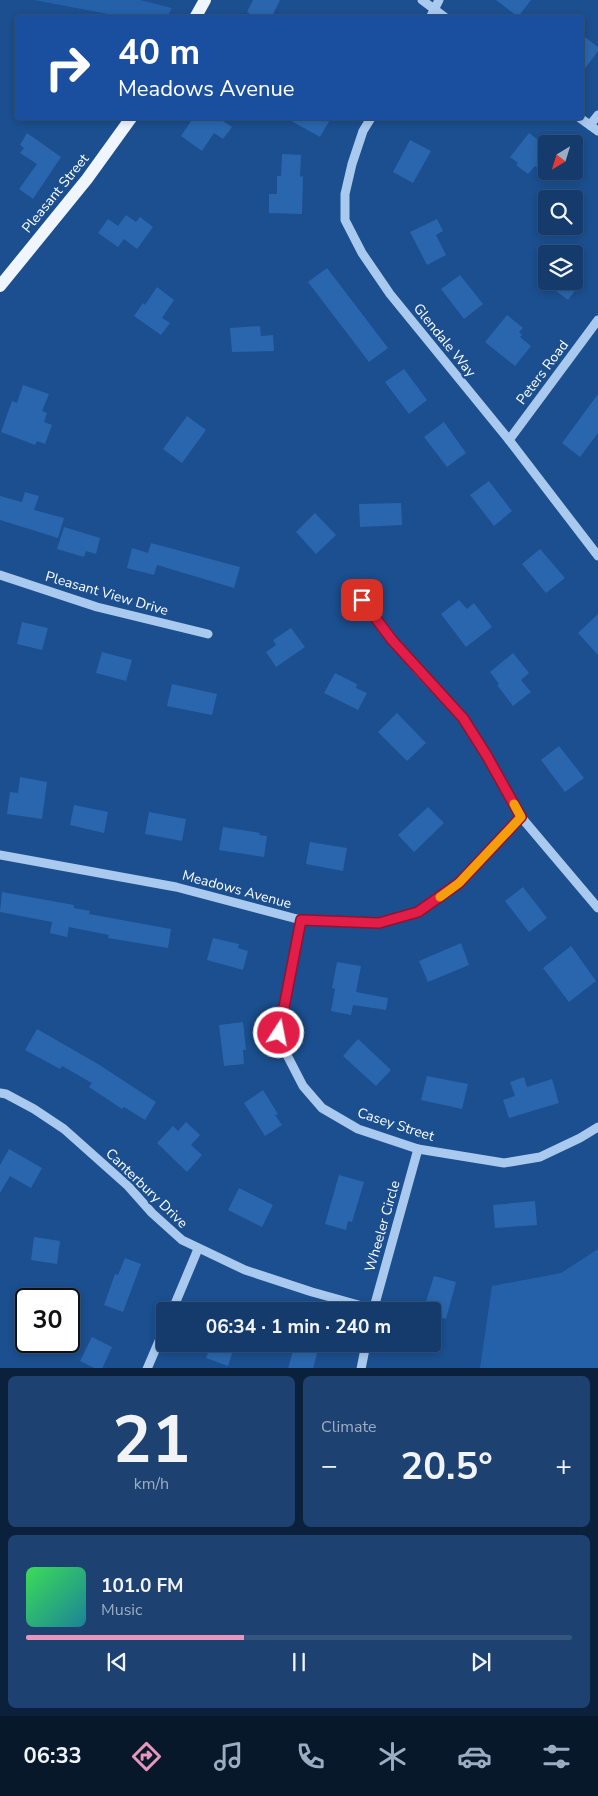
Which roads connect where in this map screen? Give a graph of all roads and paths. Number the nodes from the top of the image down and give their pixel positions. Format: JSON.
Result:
{"nodes":[{"id":1,"x":205,"y":0,"type":"edge"},
{"id":2,"x":422,"y":0,"type":"edge"},
{"id":3,"x":439,"y":0,"type":"edge"},
{"id":4,"x":432,"y":13,"type":"edge"},
{"id":5,"x":197,"y":15,"type":"edge"},
{"id":6,"x":598,"y":115,"type":"edge"},
{"id":7,"x":130,"y":120,"type":"edge"},
{"id":8,"x":370,"y":120,"type":"edge"},
{"id":9,"x":583,"y":120,"type":"edge"},
{"id":10,"x":590,"y":125,"type":"junction"},
{"id":11,"x":598,"y":131,"type":"edge"},
{"id":12,"x":0,"y":286,"type":"edge"},
{"id":13,"x":598,"y":320,"type":"edge"},
{"id":14,"x":509,"y":440,"type":"junction"},
{"id":15,"x":598,"y":556,"type":"edge"},
{"id":16,"x":0,"y":576,"type":"edge"},
{"id":17,"x":362,"y":600,"type":"dead end"},
{"id":18,"x":208,"y":634,"type":"dead end"},
{"id":19,"x":521,"y":817,"type":"junction"},
{"id":20,"x":0,"y":855,"type":"edge"},
{"id":21,"x":598,"y":908,"type":"edge"},
{"id":22,"x":301,"y":920,"type":"junction"},
{"id":23,"x":0,"y":1093,"type":"edge"},
{"id":24,"x":598,"y":1127,"type":"edge"},
{"id":25,"x":418,"y":1149,"type":"junction"},
{"id":26,"x":198,"y":1249,"type":"junction"},
{"id":27,"x":176,"y":1302,"type":"edge"},
{"id":28,"x":346,"y":1302,"type":"edge"},
{"id":29,"x":375,"y":1302,"type":"edge"},
{"id":30,"x":156,"y":1348,"type":"edge"},
{"id":31,"x":364,"y":1352,"type":"edge"},
{"id":32,"x":147,"y":1368,"type":"edge"},
{"id":33,"x":360,"y":1368,"type":"edge"}],
"edges":[{"from":1,"to":5,"type":"main road"},
{"from":2,"to":4,"type":"street"},
{"from":3,"to":4,"type":"street"},
{"from":6,"to":10,"type":"street"},
{"from":7,"to":12,"type":"main road","name":"Pleasant Street"},
{"from":8,"to":14,"type":"street","name":"Glendale Way"},
{"from":9,"to":10,"type":"street"},
{"from":10,"to":11,"type":"street"},
{"from":13,"to":14,"type":"street","name":"Peters Road"},
{"from":14,"to":15,"type":"street","name":"Glendale Way"},
{"from":16,"to":18,"type":"street","name":"Pleasant View Drive"},
{"from":17,"to":19,"type":"street"},
{"from":19,"to":21,"type":"street"},
{"from":19,"to":22,"type":"street","name":"Meadows Avenue"},
{"from":20,"to":22,"type":"street","name":"Meadows Avenue"},
{"from":22,"to":25,"type":"street","name":"Casey Street"},
{"from":23,"to":26,"type":"street","name":"Canterbury Drive"},
{"from":24,"to":25,"type":"street","name":"Casey Street"},
{"from":25,"to":29,"type":"street","name":"Wheeler Circle"},
{"from":26,"to":27,"type":"street"},
{"from":26,"to":28,"type":"street","name":"Canterbury Drive"},
{"from":30,"to":32,"type":"street"},
{"from":31,"to":33,"type":"street"}]}
